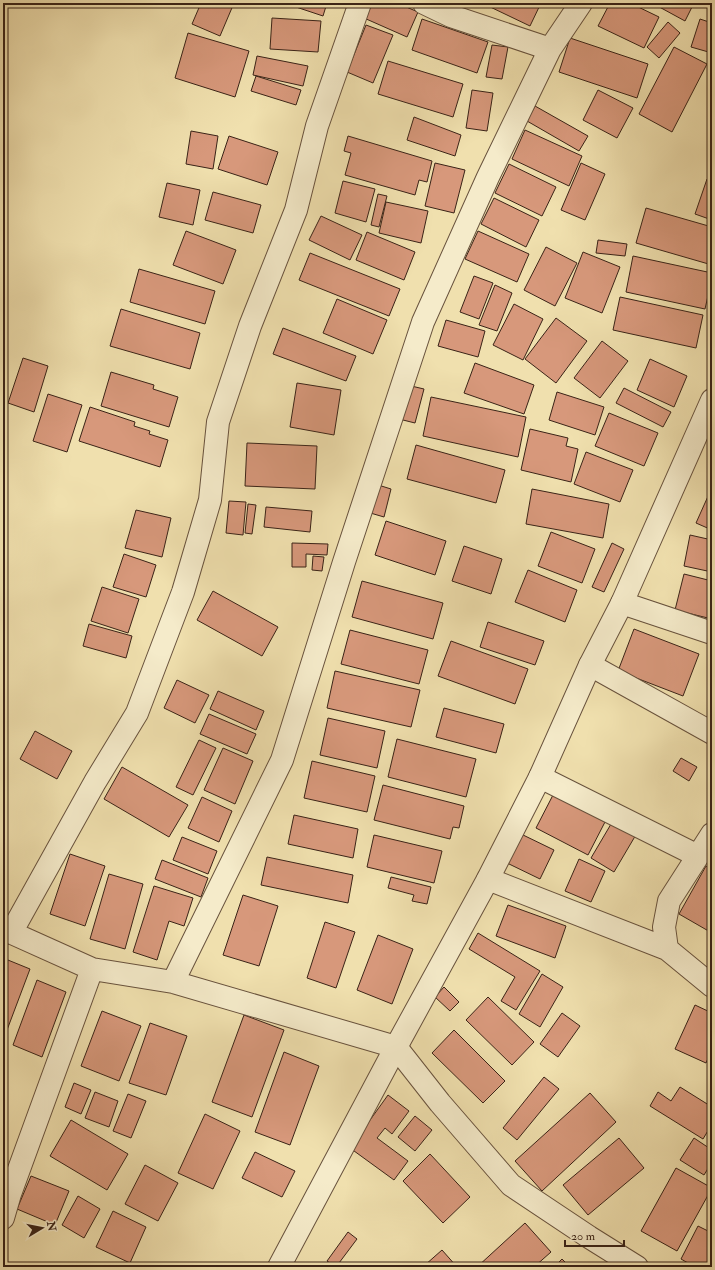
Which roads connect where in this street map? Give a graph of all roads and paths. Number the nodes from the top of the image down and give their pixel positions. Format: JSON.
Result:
{"nodes":[{"id":1,"x":360,"y":3,"type":"edge"},
{"id":2,"x":424,"y":3,"type":"edge"},
{"id":3,"x":581,"y":3,"type":"edge"},
{"id":4,"x":550,"y":49,"type":"junction"},
{"id":5,"x":712,"y":400,"type":"edge"},
{"id":6,"x":622,"y":603,"type":"junction"},
{"id":7,"x":712,"y":632,"type":"edge"},
{"id":8,"x":590,"y":665,"type":"junction"},
{"id":9,"x":712,"y":733,"type":"edge"},
{"id":10,"x":540,"y":777,"type":"junction"},
{"id":11,"x":712,"y":834,"type":"edge"},
{"id":12,"x":698,"y":856,"type":"junction"},
{"id":13,"x":488,"y":879,"type":"junction"},
{"id":14,"x":7,"y":931,"type":"edge"},
{"id":15,"x":667,"y":949,"type":"junction"},
{"id":16,"x":92,"y":969,"type":"junction"},
{"id":17,"x":174,"y":982,"type":"junction"},
{"id":18,"x":712,"y":986,"type":"edge"},
{"id":19,"x":396,"y":1047,"type":"junction"},
{"id":20,"x":3,"y":1218,"type":"edge"},
{"id":21,"x":279,"y":1267,"type":"edge"},
{"id":22,"x":637,"y":1267,"type":"edge"}],
"edges":[{"from":1,"to":14,"type":"street"},
{"from":2,"to":4,"type":"street"},
{"from":3,"to":4,"type":"street"},
{"from":4,"to":17,"type":"street"},
{"from":5,"to":6,"type":"street"},
{"from":6,"to":7,"type":"street"},
{"from":6,"to":8,"type":"street"},
{"from":8,"to":9,"type":"street"},
{"from":8,"to":10,"type":"street"},
{"from":10,"to":12,"type":"street"},
{"from":10,"to":13,"type":"street"},
{"from":11,"to":12,"type":"street"},
{"from":12,"to":15,"type":"street"},
{"from":13,"to":15,"type":"street"},
{"from":13,"to":19,"type":"street"},
{"from":14,"to":16,"type":"street"},
{"from":15,"to":18,"type":"street"},
{"from":16,"to":17,"type":"street"},
{"from":16,"to":20,"type":"street"},
{"from":17,"to":19,"type":"street"},
{"from":19,"to":21,"type":"street"},
{"from":19,"to":22,"type":"street"}]}
